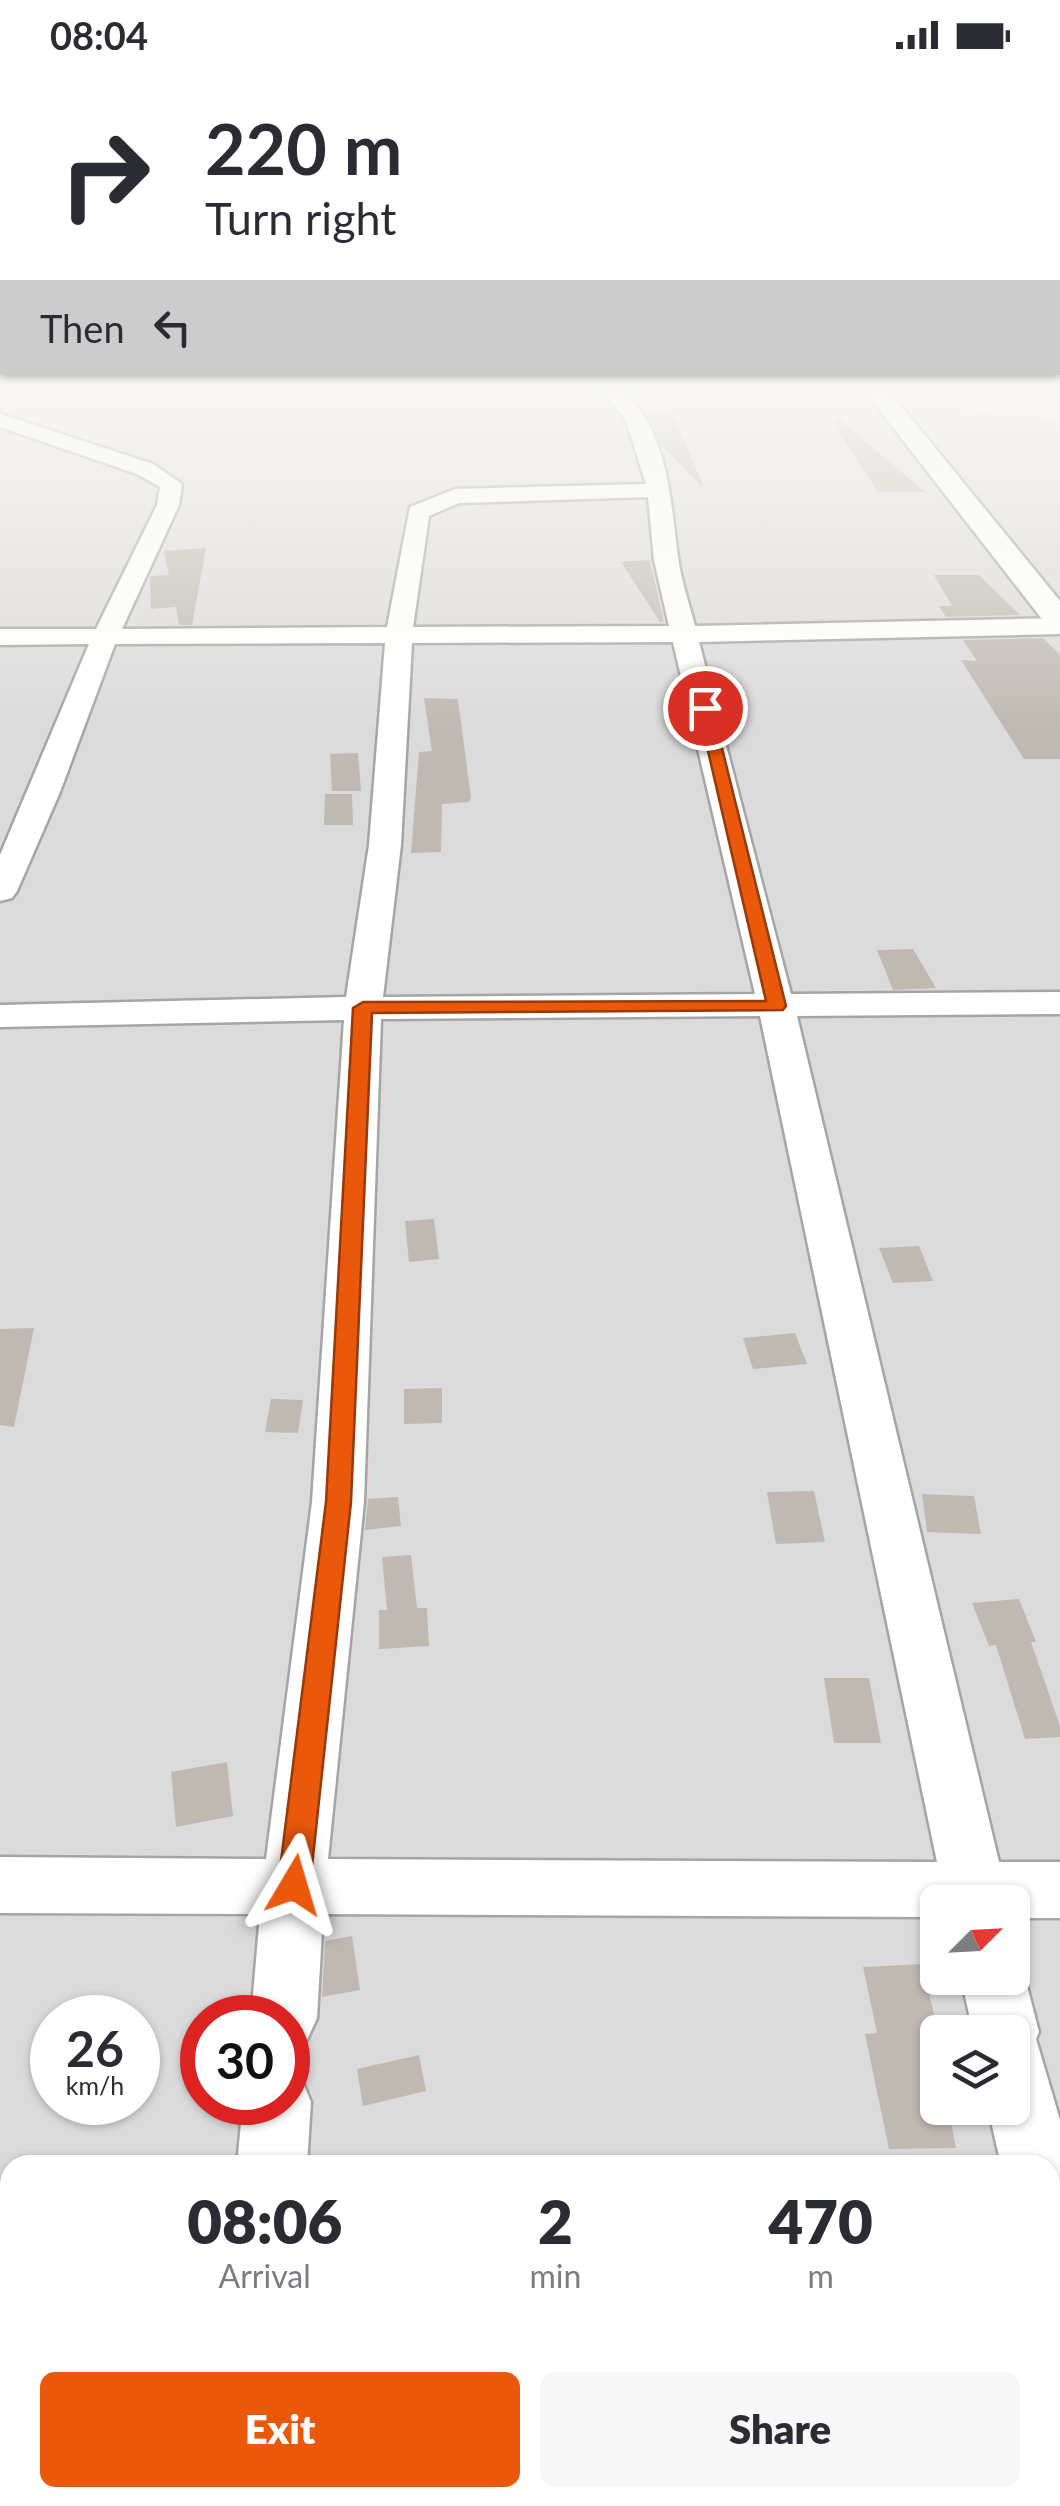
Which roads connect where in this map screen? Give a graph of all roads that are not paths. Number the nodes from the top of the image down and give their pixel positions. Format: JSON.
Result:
{"nodes":[{"id":1,"x":168,"y":503,"type":"edge"},
{"id":2,"x":433,"y":503,"type":"edge"},
{"id":3,"x":662,"y":503,"type":"edge"},
{"id":4,"x":965,"y":503,"type":"edge"},
{"id":5,"x":1060,"y":623,"type":"edge"},
{"id":6,"x":688,"y":634,"type":"junction"},
{"id":7,"x":399,"y":636,"type":"junction"},
{"id":8,"x":0,"y":637,"type":"edge"},
{"id":9,"x":104,"y":637,"type":"junction"},
{"id":10,"x":0,"y":891,"type":"edge"},
{"id":11,"x":1060,"y":1003,"type":"edge"},
{"id":12,"x":776,"y":1006,"type":"junction"},
{"id":13,"x":363,"y":1008,"type":"junction"},
{"id":14,"x":0,"y":1016,"type":"edge"},
{"id":15,"x":0,"y":1885,"type":"edge"},
{"id":16,"x":294,"y":1885,"type":"junction"},
{"id":17,"x":972,"y":1885,"type":"edge"},
{"id":18,"x":1060,"y":1890,"type":"edge"},
{"id":19,"x":1030,"y":1892,"type":"edge"},
{"id":20,"x":920,"y":1896,"type":"edge"},
{"id":21,"x":286,"y":1995,"type":"edge"},
{"id":22,"x":275,"y":2125,"type":"edge"},
{"id":23,"x":1027,"y":2125,"type":"edge"},
{"id":24,"x":273,"y":2155,"type":"edge"},
{"id":25,"x":1034,"y":2155,"type":"edge"}],
"edges":[{"from":1,"to":9,"type":"street"},
{"from":2,"to":7,"type":"street"},
{"from":3,"to":6,"type":"street"},
{"from":4,"to":5,"type":"street"},
{"from":5,"to":6,"type":"street"},
{"from":6,"to":7,"type":"street"},
{"from":6,"to":12,"type":"street"},
{"from":7,"to":9,"type":"street"},
{"from":7,"to":13,"type":"street"},
{"from":8,"to":9,"type":"street"},
{"from":9,"to":10,"type":"street"},
{"from":11,"to":12,"type":"street"},
{"from":12,"to":13,"type":"street"},
{"from":12,"to":17,"type":"street"},
{"from":13,"to":14,"type":"street"},
{"from":13,"to":16,"type":"street"},
{"from":15,"to":16,"type":"street"},
{"from":16,"to":20,"type":"street"},
{"from":16,"to":21,"type":"street"},
{"from":18,"to":19,"type":"street"},
{"from":22,"to":24,"type":"street"},
{"from":23,"to":25,"type":"street"}]}
